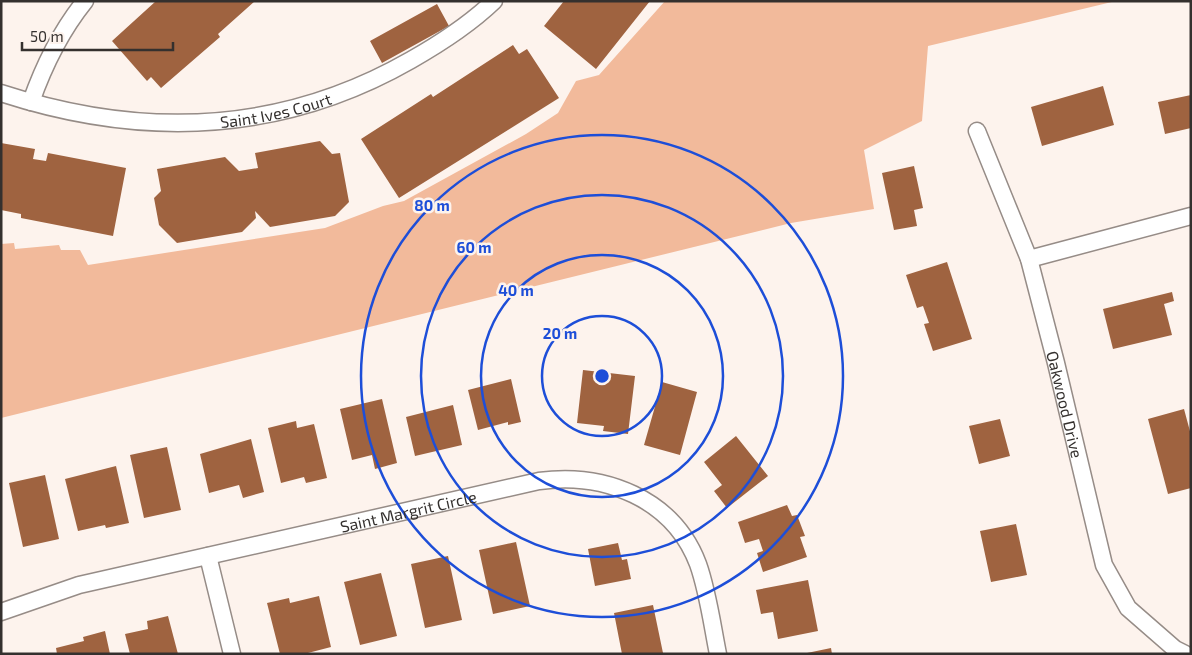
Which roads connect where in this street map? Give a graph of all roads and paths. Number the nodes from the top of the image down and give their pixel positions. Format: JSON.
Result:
{"nodes":[{"id":1,"x":85,"y":1,"type":"edge"},
{"id":2,"x":494,"y":1,"type":"edge"},
{"id":3,"x":1,"y":93,"type":"edge"},
{"id":4,"x":31,"y":102,"type":"junction"},
{"id":5,"x":977,"y":131,"type":"dead end"},
{"id":6,"x":1191,"y":216,"type":"edge"},
{"id":7,"x":1029,"y":259,"type":"junction"},
{"id":8,"x":208,"y":556,"type":"junction"},
{"id":9,"x":1,"y":612,"type":"edge"},
{"id":10,"x":232,"y":654,"type":"edge"},
{"id":11,"x":718,"y":654,"type":"edge"},
{"id":12,"x":1186,"y":654,"type":"edge"}],
"edges":[{"from":1,"to":4,"type":"street"},
{"from":2,"to":4,"type":"street","name":"Saint Ives Court"},
{"from":3,"to":4,"type":"street","name":"Saint Ives Court"},
{"from":5,"to":7,"type":"street","name":"Oakwood Drive"},
{"from":6,"to":7,"type":"street"},
{"from":7,"to":12,"type":"street","name":"Oakwood Drive"},
{"from":8,"to":9,"type":"street","name":"Saint Margrit Circle"},
{"from":8,"to":10,"type":"street"},
{"from":8,"to":11,"type":"street","name":"Saint Margrit Circle"}]}
